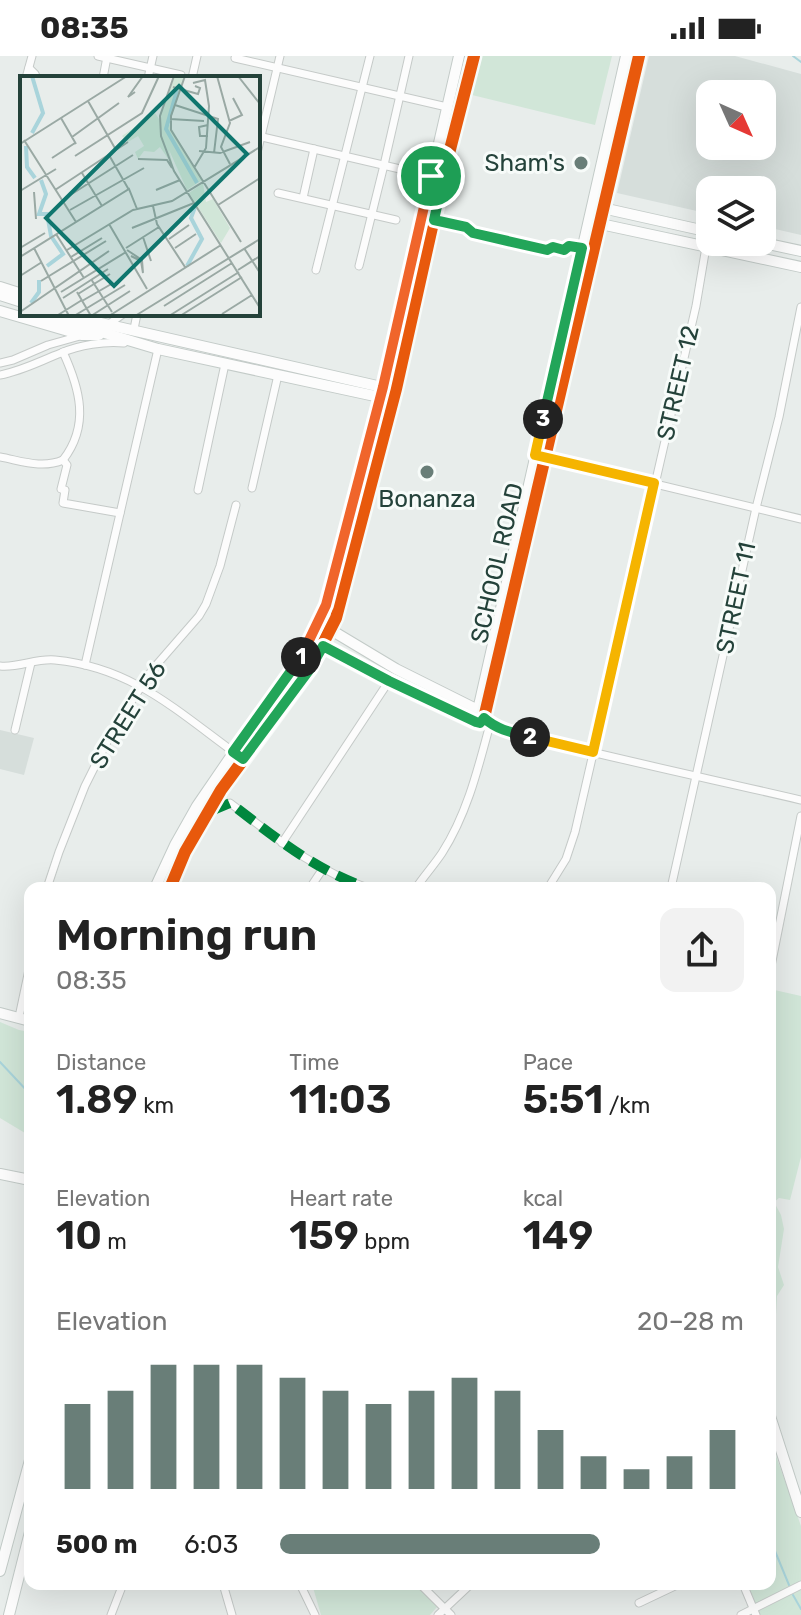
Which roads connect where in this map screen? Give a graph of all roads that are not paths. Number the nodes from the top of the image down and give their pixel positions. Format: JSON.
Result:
{"nodes":[{"id":1,"x":32,"y":56,"type":"edge"},
{"id":2,"x":153,"y":56,"type":"edge"},
{"id":3,"x":197,"y":56,"type":"edge"},
{"id":4,"x":280,"y":56,"type":"edge"},
{"id":5,"x":370,"y":56,"type":"edge"},
{"id":6,"x":409,"y":56,"type":"edge"},
{"id":7,"x":459,"y":56,"type":"edge"},
{"id":8,"x":474,"y":56,"type":"edge"},
{"id":9,"x":626,"y":56,"type":"edge"},
{"id":10,"x":639,"y":56,"type":"edge"},
{"id":11,"x":104,"y":57,"type":"edge"},
{"id":12,"x":235,"y":58,"type":"edge"},
{"id":13,"x":277,"y":67,"type":"junction"},
{"id":14,"x":29,"y":68,"type":"junction"},
{"id":15,"x":150,"y":68,"type":"junction"},
{"id":16,"x":181,"y":75,"type":"dead end"},
{"id":17,"x":27,"y":76,"type":"edge"},
{"id":18,"x":36,"y":76,"type":"edge"},
{"id":19,"x":148,"y":76,"type":"edge"},
{"id":20,"x":192,"y":76,"type":"edge"},
{"id":21,"x":361,"y":87,"type":"junction"},
{"id":22,"x":450,"y":93,"type":"junction"},
{"id":23,"x":399,"y":97,"type":"junction"},
{"id":24,"x":463,"y":97,"type":"junction"},
{"id":25,"x":447,"y":107,"type":"junction"},
{"id":26,"x":260,"y":132,"type":"edge"},
{"id":27,"x":260,"y":136,"type":"edge"},
{"id":28,"x":314,"y":149,"type":"junction"},
{"id":29,"x":344,"y":156,"type":"junction"},
{"id":30,"x":384,"y":165,"type":"junction"},
{"id":31,"x":437,"y":177,"type":"junction"},
{"id":32,"x":278,"y":193,"type":"dead end"},
{"id":33,"x":303,"y":198,"type":"junction"},
{"id":34,"x":334,"y":205,"type":"junction"},
{"id":35,"x":598,"y":207,"type":"junction"},
{"id":36,"x":372,"y":215,"type":"junction"},
{"id":37,"x":396,"y":220,"type":"dead end"},
{"id":38,"x":434,"y":220,"type":"junction"},
{"id":39,"x":594,"y":222,"type":"junction"},
{"id":40,"x":696,"y":229,"type":"edge"},
{"id":41,"x":696,"y":245,"type":"edge"},
{"id":42,"x":776,"y":246,"type":"edge"},
{"id":43,"x":582,"y":248,"type":"junction"},
{"id":44,"x":801,"y":251,"type":"edge"},
{"id":45,"x":704,"y":256,"type":"edge"},
{"id":46,"x":749,"y":256,"type":"edge"},
{"id":47,"x":359,"y":266,"type":"dead end"},
{"id":48,"x":801,"y":267,"type":"edge"},
{"id":49,"x":316,"y":270,"type":"dead end"},
{"id":50,"x":0,"y":287,"type":"edge"},
{"id":51,"x":20,"y":293,"type":"edge"},
{"id":52,"x":0,"y":295,"type":"edge"},
{"id":53,"x":0,"y":301,"type":"edge"},
{"id":54,"x":20,"y":304,"type":"edge"},
{"id":55,"x":20,"y":305,"type":"edge"},
{"id":56,"x":801,"y":307,"type":"edge"},
{"id":57,"x":0,"y":311,"type":"edge"},
{"id":58,"x":50,"y":316,"type":"edge"},
{"id":59,"x":67,"y":316,"type":"edge"},
{"id":60,"x":93,"y":316,"type":"edge"},
{"id":61,"x":121,"y":316,"type":"edge"},
{"id":62,"x":137,"y":316,"type":"edge"},
{"id":63,"x":134,"y":329,"type":"junction"},
{"id":64,"x":109,"y":330,"type":"junction"},
{"id":65,"x":152,"y":334,"type":"junction"},
{"id":66,"x":82,"y":335,"type":"junction"},
{"id":67,"x":150,"y":347,"type":"junction"},
{"id":68,"x":63,"y":352,"type":"junction"},
{"id":69,"x":562,"y":358,"type":"junction"},
{"id":70,"x":0,"y":363,"type":"edge"},
{"id":71,"x":225,"y":364,"type":"junction"},
{"id":72,"x":276,"y":371,"type":"junction"},
{"id":73,"x":0,"y":375,"type":"edge"},
{"id":74,"x":381,"y":392,"type":"junction"},
{"id":75,"x":395,"y":395,"type":"junction"},
{"id":76,"x":540,"y":456,"type":"junction"},
{"id":77,"x":0,"y":457,"type":"edge"},
{"id":78,"x":65,"y":462,"type":"junction"},
{"id":79,"x":654,"y":483,"type":"junction"},
{"id":80,"x":252,"y":488,"type":"dead end"},
{"id":81,"x":198,"y":490,"type":"dead end"},
{"id":82,"x":236,"y":505,"type":"dead end"},
{"id":83,"x":756,"y":508,"type":"junction"},
{"id":84,"x":120,"y":513,"type":"junction"},
{"id":85,"x":801,"y":519,"type":"edge"},
{"id":86,"x":326,"y":605,"type":"junction"},
{"id":87,"x":339,"y":609,"type":"junction"},
{"id":88,"x":331,"y":630,"type":"junction"},
{"id":89,"x":323,"y":646,"type":"junction"},
{"id":90,"x":31,"y":663,"type":"junction"},
{"id":91,"x":85,"y":665,"type":"junction"},
{"id":92,"x":0,"y":666,"type":"edge"},
{"id":93,"x":389,"y":681,"type":"junction"},
{"id":94,"x":141,"y":686,"type":"junction"},
{"id":95,"x":482,"y":718,"type":"junction"},
{"id":96,"x":15,"y":730,"type":"dead end"},
{"id":97,"x":233,"y":752,"type":"junction"},
{"id":98,"x":593,"y":752,"type":"junction"},
{"id":99,"x":243,"y":759,"type":"junction"},
{"id":100,"x":697,"y":776,"type":"junction"},
{"id":101,"x":801,"y":800,"type":"edge"},
{"id":102,"x":208,"y":812,"type":"junction"},
{"id":103,"x":801,"y":816,"type":"edge"},
{"id":104,"x":282,"y":843,"type":"junction"},
{"id":105,"x":791,"y":866,"type":"junction"},
{"id":106,"x":801,"y":868,"type":"edge"},
{"id":107,"x":322,"y":870,"type":"junction"},
{"id":108,"x":49,"y":882,"type":"edge"},
{"id":109,"x":158,"y":882,"type":"edge"},
{"id":110,"x":172,"y":882,"type":"edge"},
{"id":111,"x":314,"y":882,"type":"edge"},
{"id":112,"x":349,"y":882,"type":"edge"},
{"id":113,"x":420,"y":882,"type":"edge"},
{"id":114,"x":552,"y":882,"type":"edge"},
{"id":115,"x":672,"y":882,"type":"edge"},
{"id":116,"x":776,"y":941,"type":"edge"},
{"id":117,"x":0,"y":1013,"type":"edge"},
{"id":118,"x":21,"y":1018,"type":"edge"},
{"id":119,"x":0,"y":1174,"type":"edge"},
{"id":120,"x":24,"y":1179,"type":"edge"},
{"id":121,"x":776,"y":1435,"type":"edge"},
{"id":122,"x":24,"y":1482,"type":"edge"},
{"id":123,"x":801,"y":1512,"type":"edge"},
{"id":124,"x":24,"y":1556,"type":"edge"},
{"id":125,"x":0,"y":1571,"type":"edge"},
{"id":126,"x":801,"y":1585,"type":"edge"},
{"id":127,"x":121,"y":1590,"type":"edge"},
{"id":128,"x":225,"y":1590,"type":"edge"},
{"id":129,"x":303,"y":1590,"type":"edge"},
{"id":130,"x":425,"y":1590,"type":"edge"},
{"id":131,"x":465,"y":1590,"type":"edge"},
{"id":132,"x":666,"y":1590,"type":"edge"},
{"id":133,"x":745,"y":1590,"type":"edge"},
{"id":134,"x":639,"y":1603,"type":"dead end"},
{"id":135,"x":754,"y":1612,"type":"edge"},
{"id":136,"x":444,"y":1613,"type":"edge"},
{"id":137,"x":9,"y":1615,"type":"edge"},
{"id":138,"x":111,"y":1615,"type":"edge"},
{"id":139,"x":232,"y":1615,"type":"edge"},
{"id":140,"x":315,"y":1615,"type":"edge"},
{"id":141,"x":741,"y":1615,"type":"edge"}],
"edges":[{"from":1,"to":14,"type":"street"},
{"from":2,"to":15,"type":"street"},
{"from":3,"to":20,"type":"street"},
{"from":4,"to":13,"type":"street"},
{"from":5,"to":21,"type":"street"},
{"from":6,"to":23,"type":"street"},
{"from":7,"to":22,"type":"street"},
{"from":8,"to":24,"type":"street"},
{"from":9,"to":35,"type":"street","name":"SCHOOL ROAD"},
{"from":10,"to":35,"type":"street","name":"SCHOOL ROAD"},
{"from":11,"to":15,"type":"street"},
{"from":12,"to":13,"type":"street"},
{"from":13,"to":21,"type":"street"},
{"from":13,"to":26,"type":"street"},
{"from":14,"to":17,"type":"street"},
{"from":14,"to":18,"type":"street"},
{"from":15,"to":16,"type":"street"},
{"from":15,"to":19,"type":"street"},
{"from":21,"to":23,"type":"street"},
{"from":21,"to":29,"type":"street"},
{"from":22,"to":24,"type":"street"},
{"from":22,"to":25,"type":"street"},
{"from":23,"to":25,"type":"street"},
{"from":23,"to":30,"type":"street"},
{"from":24,"to":31,"type":"street"},
{"from":25,"to":31,"type":"street"},
{"from":27,"to":28,"type":"street"},
{"from":28,"to":29,"type":"street"},
{"from":28,"to":33,"type":"street"},
{"from":29,"to":30,"type":"street"},
{"from":29,"to":34,"type":"street"},
{"from":30,"to":31,"type":"street"},
{"from":30,"to":36,"type":"street"},
{"from":31,"to":38,"type":"street"},
{"from":31,"to":74,"type":"street"},
{"from":32,"to":33,"type":"street"},
{"from":33,"to":34,"type":"street"},
{"from":34,"to":36,"type":"street"},
{"from":34,"to":49,"type":"street"},
{"from":35,"to":39,"type":"street","name":"SCHOOL ROAD"},
{"from":35,"to":40,"type":"street"},
{"from":36,"to":37,"type":"street"},
{"from":36,"to":47,"type":"street"},
{"from":38,"to":43,"type":"street"},
{"from":38,"to":75,"type":"street"},
{"from":39,"to":41,"type":"street"},
{"from":39,"to":43,"type":"street","name":"SCHOOL ROAD"},
{"from":39,"to":69,"type":"street","name":"SCHOOL ROAD"},
{"from":42,"to":44,"type":"street"},
{"from":43,"to":69,"type":"street","name":"SCHOOL ROAD"},
{"from":45,"to":79,"type":"street","name":"STREET 12"},
{"from":46,"to":48,"type":"street"},
{"from":50,"to":51,"type":"street"},
{"from":52,"to":54,"type":"street"},
{"from":53,"to":55,"type":"street"},
{"from":56,"to":83,"type":"street","name":"STREET 11"},
{"from":57,"to":66,"type":"street"},
{"from":58,"to":64,"type":"street"},
{"from":59,"to":64,"type":"street"},
{"from":60,"to":64,"type":"street"},
{"from":61,"to":64,"type":"street"},
{"from":62,"to":63,"type":"street"},
{"from":63,"to":64,"type":"street"},
{"from":63,"to":65,"type":"street"},
{"from":64,"to":66,"type":"street"},
{"from":64,"to":67,"type":"street"},
{"from":65,"to":67,"type":"street"},
{"from":65,"to":72,"type":"street"},
{"from":66,"to":70,"type":"street"},
{"from":67,"to":68,"type":"street"},
{"from":67,"to":71,"type":"street"},
{"from":67,"to":84,"type":"street"},
{"from":68,"to":73,"type":"street"},
{"from":68,"to":78,"type":"street"},
{"from":69,"to":76,"type":"street","name":"SCHOOL ROAD"},
{"from":71,"to":72,"type":"street"},
{"from":71,"to":81,"type":"street"},
{"from":72,"to":74,"type":"street"},
{"from":72,"to":80,"type":"street"},
{"from":74,"to":75,"type":"street"},
{"from":74,"to":86,"type":"street"},
{"from":75,"to":87,"type":"street"},
{"from":76,"to":79,"type":"street"},
{"from":76,"to":95,"type":"street","name":"SCHOOL ROAD"},
{"from":77,"to":78,"type":"street"},
{"from":78,"to":84,"type":"street"},
{"from":79,"to":83,"type":"street"},
{"from":79,"to":98,"type":"street","name":"STREET 12"},
{"from":82,"to":94,"type":"street","name":"STREET 56"},
{"from":83,"to":85,"type":"street"},
{"from":83,"to":100,"type":"street","name":"STREET 11"},
{"from":84,"to":91,"type":"street"},
{"from":86,"to":87,"type":"street"},
{"from":86,"to":97,"type":"street"},
{"from":87,"to":88,"type":"street"},
{"from":88,"to":89,"type":"street"},
{"from":88,"to":95,"type":"street"},
{"from":89,"to":93,"type":"street"},
{"from":89,"to":99,"type":"street"},
{"from":90,"to":91,"type":"street"},
{"from":90,"to":92,"type":"street"},
{"from":90,"to":96,"type":"street"},
{"from":91,"to":94,"type":"street"},
{"from":93,"to":95,"type":"street"},
{"from":93,"to":104,"type":"street"},
{"from":94,"to":97,"type":"street"},
{"from":94,"to":108,"type":"street","name":"STREET 56"},
{"from":95,"to":98,"type":"street"},
{"from":95,"to":113,"type":"street"},
{"from":97,"to":99,"type":"street"},
{"from":97,"to":109,"type":"street"},
{"from":98,"to":100,"type":"street"},
{"from":98,"to":114,"type":"street","name":"STREET 12"},
{"from":99,"to":102,"type":"street"},
{"from":100,"to":101,"type":"street"},
{"from":100,"to":115,"type":"street","name":"STREET 11"},
{"from":102,"to":104,"type":"street"},
{"from":102,"to":110,"type":"street"},
{"from":103,"to":105,"type":"street"},
{"from":104,"to":107,"type":"street"},
{"from":105,"to":106,"type":"street"},
{"from":105,"to":116,"type":"street"},
{"from":107,"to":111,"type":"street"},
{"from":107,"to":112,"type":"street"},
{"from":117,"to":118,"type":"street"},
{"from":119,"to":120,"type":"street"},
{"from":121,"to":123,"type":"street"},
{"from":122,"to":125,"type":"street"},
{"from":124,"to":137,"type":"street"},
{"from":126,"to":135,"type":"street"},
{"from":127,"to":138,"type":"street"},
{"from":128,"to":139,"type":"street"},
{"from":129,"to":140,"type":"street"},
{"from":130,"to":136,"type":"street"},
{"from":131,"to":136,"type":"street"},
{"from":132,"to":134,"type":"street"},
{"from":133,"to":135,"type":"street"},
{"from":135,"to":141,"type":"street"}]}
